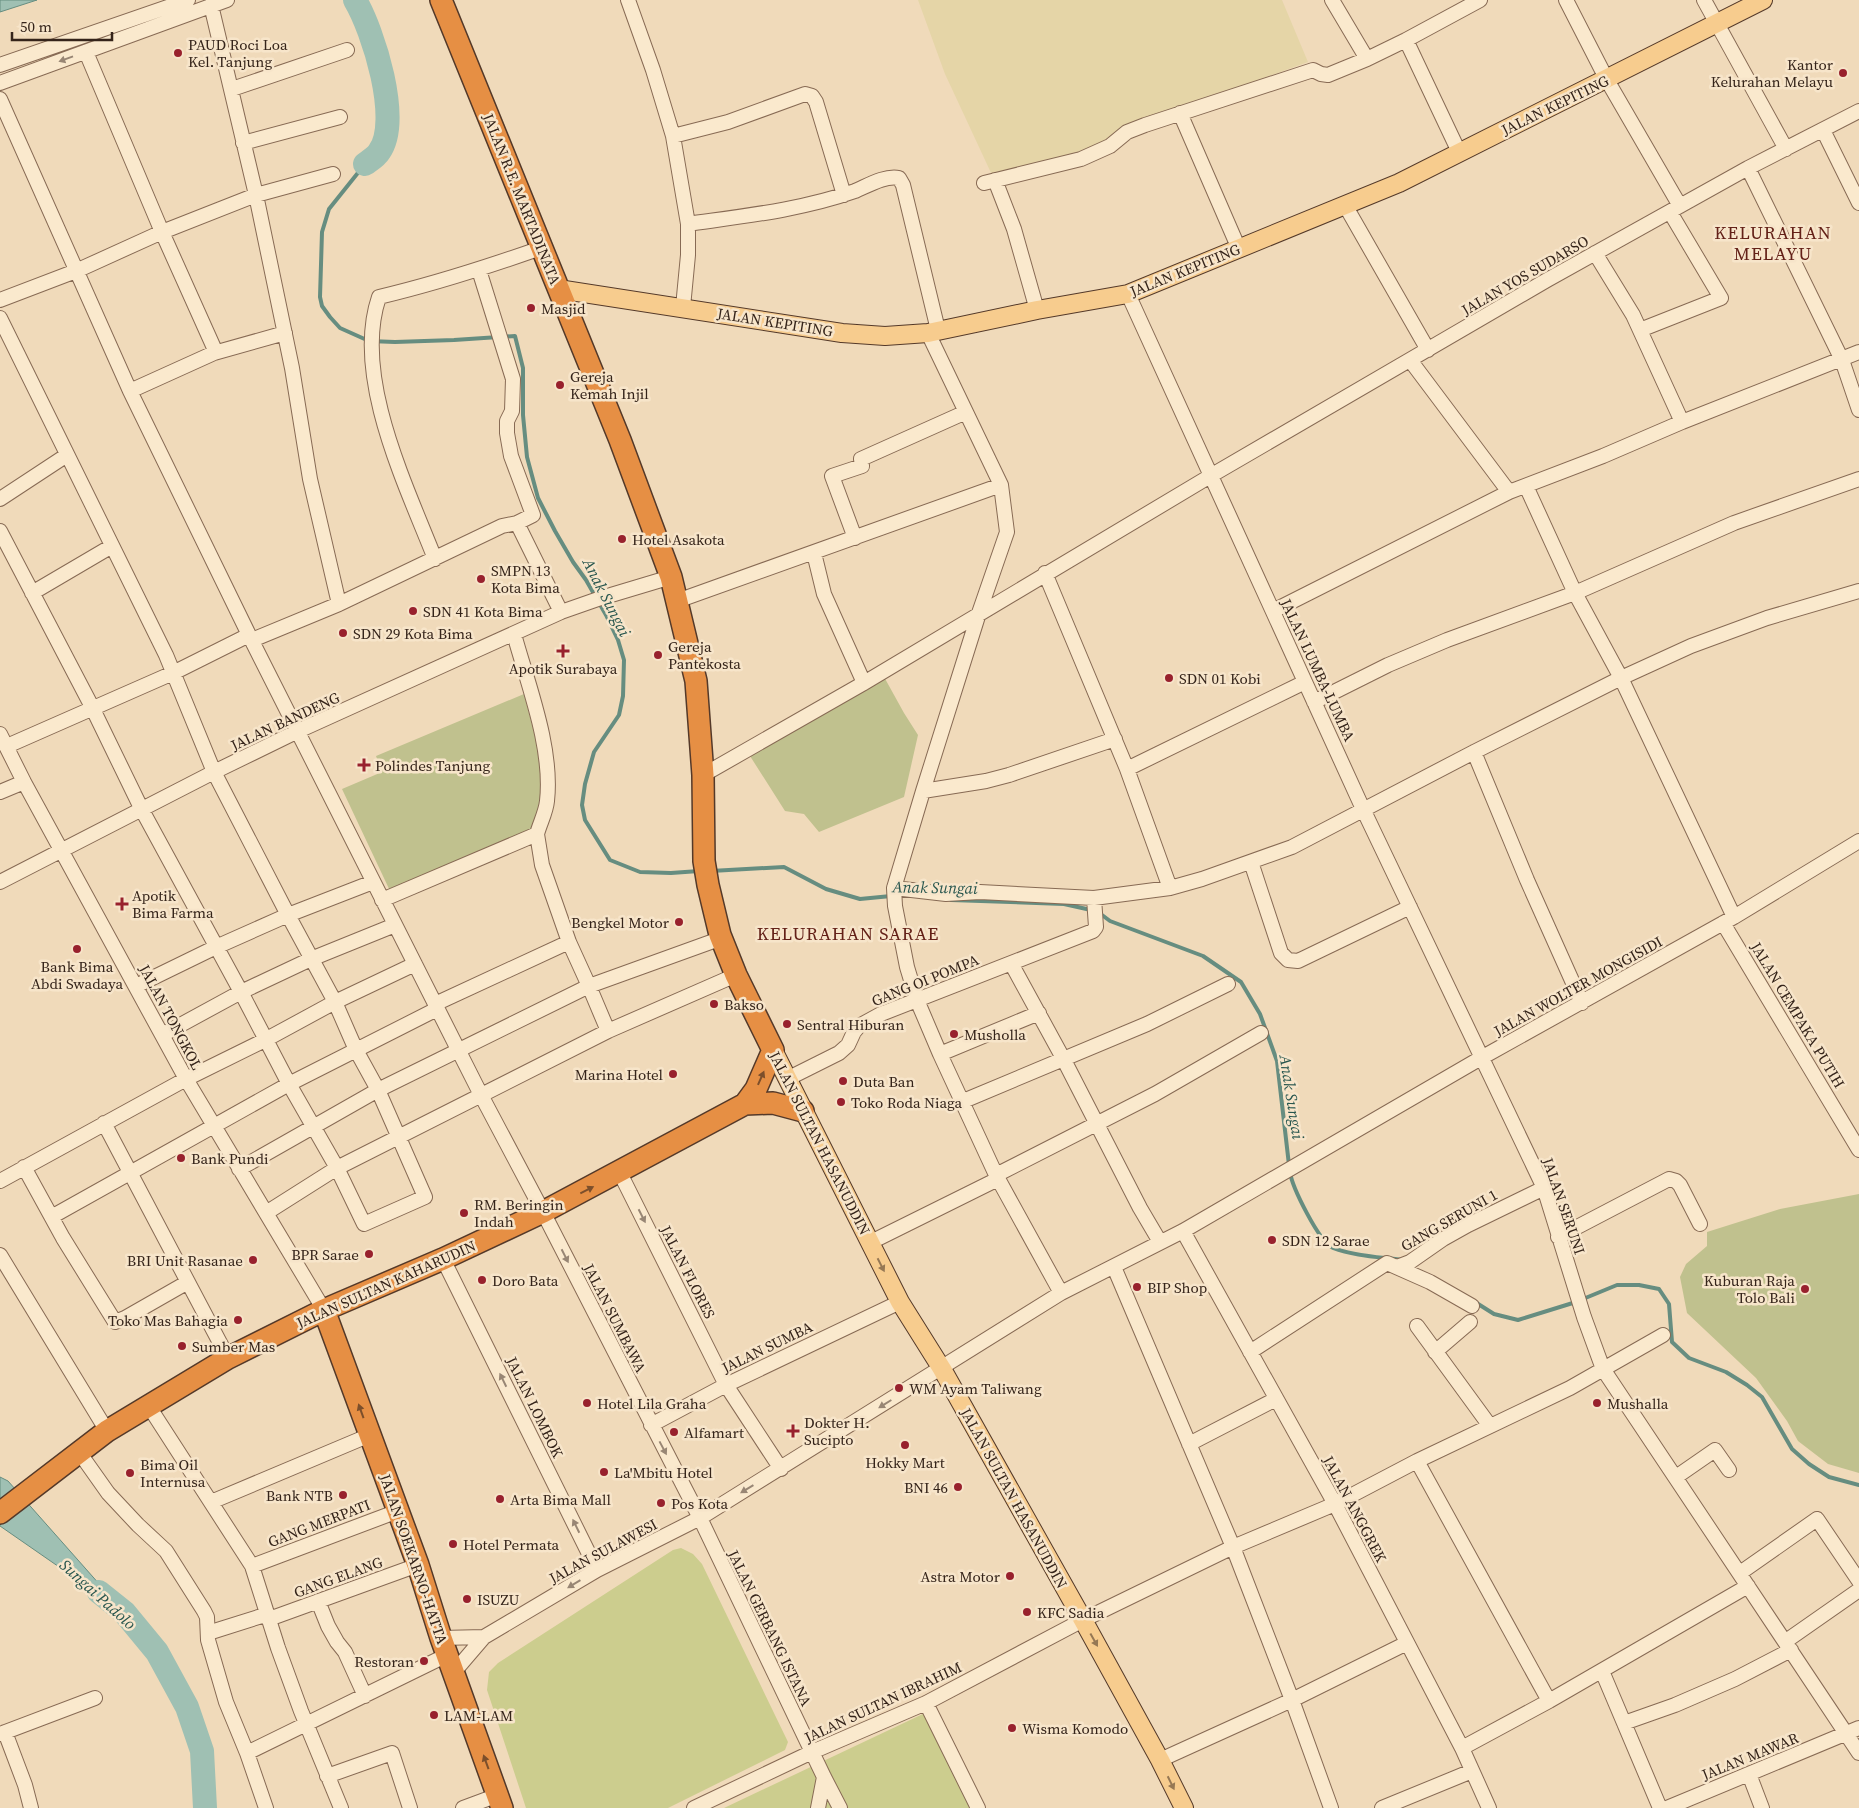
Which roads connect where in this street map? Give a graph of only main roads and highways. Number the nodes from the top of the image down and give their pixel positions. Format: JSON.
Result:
{"nodes":[{"id":1,"x":442,"y":0,"type":"edge"},
{"id":2,"x":1763,"y":0,"type":"edge"},
{"id":3,"x":558,"y":289,"type":"junction"},
{"id":4,"x":722,"y":938,"type":"joint"},
{"id":5,"x":773,"y":1050,"type":"junction"},
{"id":6,"x":746,"y":1104,"type":"junction"},
{"id":7,"x":803,"y":1111,"type":"junction"},
{"id":8,"x":324,"y":1310,"type":"junction"},
{"id":9,"x":0,"y":1512,"type":"edge"},
{"id":10,"x":500,"y":1802,"type":"edge"},
{"id":11,"x":1183,"y":1808,"type":"edge"}],
"edges":[{"from":1,"to":3,"type":"highway","name":"JALAN R.E. MARTADINATA"},
{"from":2,"to":3,"type":"main road","name":"JALAN KEPITING"},
{"from":3,"to":4,"type":"highway","name":"JALAN R.E. MARTADINATA"},
{"from":4,"to":5,"type":"highway","name":"JALAN SULTAN HASANUDDIN"},
{"from":6,"to":5,"type":"highway","name":"JALAN SULTAN KAHARUDIN","one_way":true},
{"from":5,"to":7,"type":"main road","name":"JALAN SULTAN HASANUDDIN"},
{"from":6,"to":7,"type":"highway","name":"JALAN SULTAN KAHARUDIN"},
{"from":8,"to":6,"type":"highway","name":"JALAN SULTAN KAHARUDIN","one_way":true},
{"from":7,"to":11,"type":"main road","name":"JALAN SULTAN HASANUDDIN","one_way":true},
{"from":8,"to":9,"type":"highway","name":"JALAN SULTAN KAHARUDIN"},
{"from":10,"to":8,"type":"highway","name":"JALAN SOEKARNO-HATTA","one_way":true}]}
